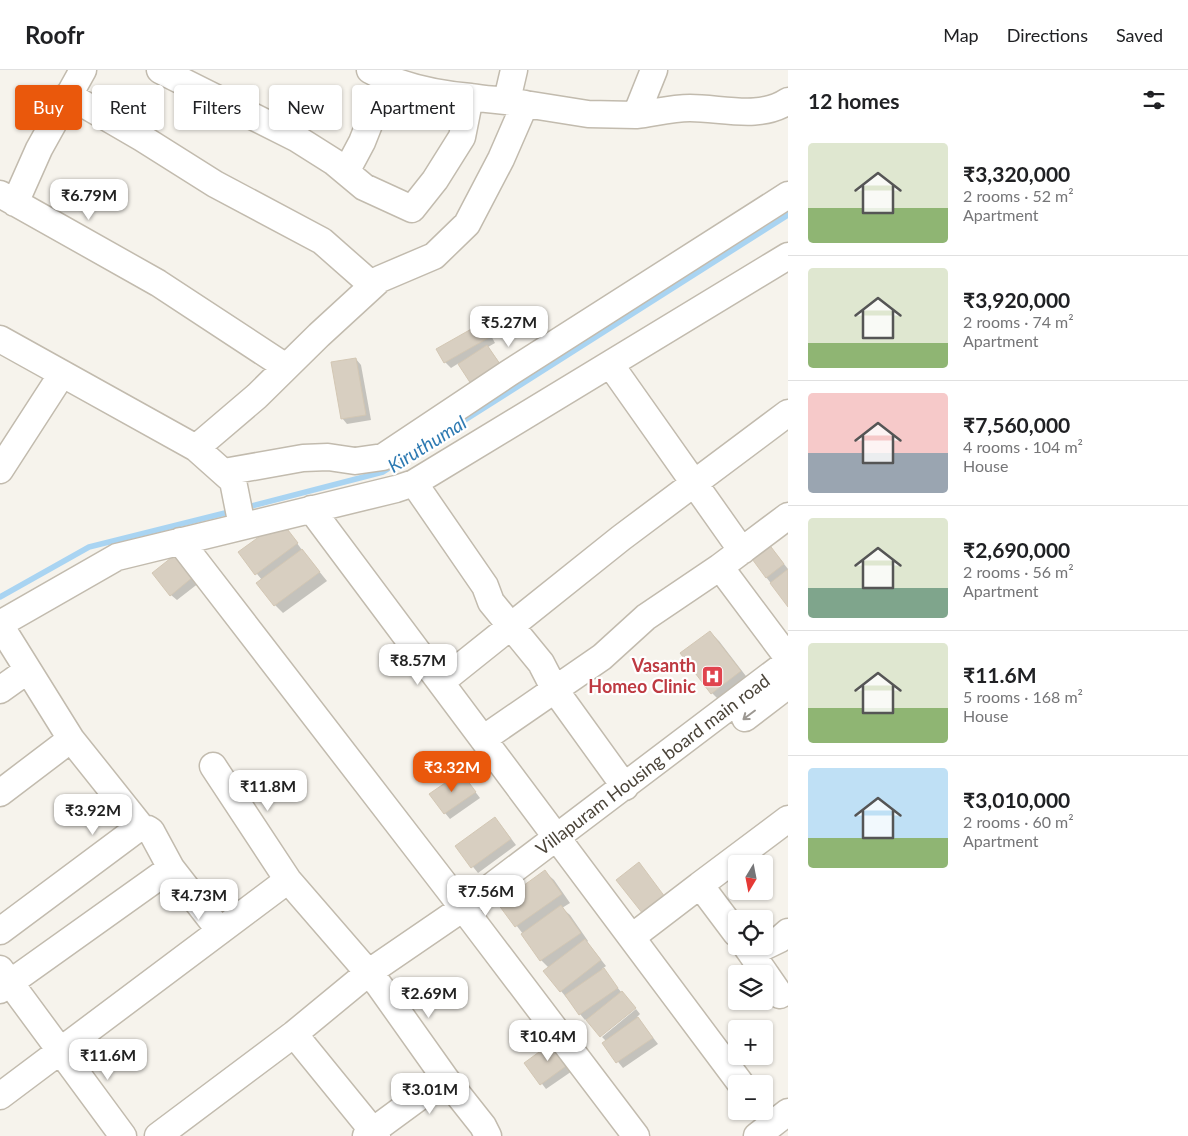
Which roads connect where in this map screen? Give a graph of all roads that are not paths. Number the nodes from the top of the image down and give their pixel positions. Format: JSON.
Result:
{"nodes":[{"id":1,"x":82,"y":70,"type":"edge"},
{"id":2,"x":160,"y":70,"type":"edge"},
{"id":3,"x":514,"y":70,"type":"edge"},
{"id":4,"x":654,"y":70,"type":"edge"},
{"id":5,"x":379,"y":75,"type":"edge"},
{"id":6,"x":199,"y":79,"type":"edge"},
{"id":7,"x":430,"y":80,"type":"edge"},
{"id":8,"x":74,"y":85,"type":"edge"},
{"id":9,"x":442,"y":85,"type":"edge"},
{"id":10,"x":473,"y":97,"type":"edge"},
{"id":11,"x":788,"y":101,"type":"edge"},
{"id":12,"x":516,"y":102,"type":"junction"},
{"id":13,"x":82,"y":103,"type":"edge"},
{"id":14,"x":636,"y":116,"type":"junction"},
{"id":15,"x":49,"y":130,"type":"edge"},
{"id":16,"x":463,"y":130,"type":"edge"},
{"id":17,"x":346,"y":172,"type":"junction"},
{"id":18,"x":788,"y":195,"type":"edge"},
{"id":19,"x":8,"y":198,"type":"edge"},
{"id":20,"x":788,"y":256,"type":"edge"},
{"id":21,"x":372,"y":285,"type":"junction"},
{"id":22,"x":0,"y":339,"type":"edge"},
{"id":23,"x":610,"y":364,"type":"junction"},
{"id":24,"x":286,"y":367,"type":"junction"},
{"id":25,"x":62,"y":374,"type":"junction"},
{"id":26,"x":788,"y":412,"type":"edge"},
{"id":27,"x":196,"y":448,"type":"junction"},
{"id":28,"x":0,"y":470,"type":"edge"},
{"id":29,"x":229,"y":477,"type":"junction"},
{"id":30,"x":695,"y":482,"type":"junction"},
{"id":31,"x":414,"y":483,"type":"junction"},
{"id":32,"x":311,"y":509,"type":"junction"},
{"id":33,"x":788,"y":516,"type":"edge"},
{"id":34,"x":241,"y":521,"type":"junction"},
{"id":35,"x":180,"y":541,"type":"junction"},
{"id":36,"x":742,"y":551,"type":"junction"},
{"id":37,"x":720,"y":567,"type":"junction"},
{"id":38,"x":0,"y":624,"type":"edge"},
{"id":39,"x":511,"y":626,"type":"junction"},
{"id":40,"x":788,"y":658,"type":"edge"},
{"id":41,"x":788,"y":662,"type":"edge"},
{"id":42,"x":28,"y":670,"type":"junction"},
{"id":43,"x":441,"y":682,"type":"junction"},
{"id":44,"x":788,"y":686,"type":"edge"},
{"id":45,"x":0,"y":690,"type":"edge"},
{"id":46,"x":556,"y":690,"type":"junction"},
{"id":47,"x":483,"y":738,"type":"junction"},
{"id":48,"x":71,"y":739,"type":"junction"},
{"id":49,"x":213,"y":766,"type":"dead end"},
{"id":50,"x":625,"y":787,"type":"junction"},
{"id":51,"x":0,"y":793,"type":"edge"},
{"id":52,"x":788,"y":819,"type":"edge"},
{"id":53,"x":142,"y":828,"type":"junction"},
{"id":54,"x":562,"y":844,"type":"junction"},
{"id":55,"x":171,"y":868,"type":"junction"},
{"id":56,"x":288,"y":880,"type":"junction"},
{"id":57,"x":700,"y":885,"type":"junction"},
{"id":58,"x":467,"y":913,"type":"junction"},
{"id":59,"x":728,"y":922,"type":"edge"},
{"id":60,"x":0,"y":931,"type":"edge"},
{"id":61,"x":220,"y":931,"type":"junction"},
{"id":62,"x":788,"y":932,"type":"edge"},
{"id":63,"x":632,"y":937,"type":"junction"},
{"id":64,"x":773,"y":940,"type":"edge"},
{"id":65,"x":753,"y":955,"type":"edge"},
{"id":66,"x":374,"y":979,"type":"junction"},
{"id":67,"x":3,"y":981,"type":"edge"},
{"id":68,"x":780,"y":995,"type":"dead end"},
{"id":69,"x":299,"y":1041,"type":"junction"},
{"id":70,"x":60,"y":1051,"type":"junction"},
{"id":71,"x":734,"y":1075,"type":"edge"},
{"id":72,"x":446,"y":1078,"type":"junction"},
{"id":73,"x":0,"y":1096,"type":"edge"},
{"id":74,"x":372,"y":1134,"type":"edge"},
{"id":75,"x":123,"y":1136,"type":"edge"},
{"id":76,"x":158,"y":1136,"type":"edge"},
{"id":77,"x":182,"y":1136,"type":"edge"},
{"id":78,"x":488,"y":1136,"type":"edge"},
{"id":79,"x":636,"y":1136,"type":"edge"}],
"edges":[{"from":1,"to":8,"type":"street"},
{"from":2,"to":6,"type":"street"},
{"from":3,"to":12,"type":"street"},
{"from":4,"to":14,"type":"street"},
{"from":5,"to":7,"type":"street"},
{"from":5,"to":17,"type":"street"},
{"from":6,"to":17,"type":"street"},
{"from":7,"to":9,"type":"street"},
{"from":10,"to":12,"type":"street"},
{"from":11,"to":14,"type":"street"},
{"from":12,"to":14,"type":"street"},
{"from":12,"to":21,"type":"street"},
{"from":13,"to":21,"type":"street"},
{"from":15,"to":19,"type":"street"},
{"from":16,"to":17,"type":"street"},
{"from":18,"to":29,"type":"street"},
{"from":19,"to":24,"type":"street"},
{"from":20,"to":23,"type":"street"},
{"from":21,"to":24,"type":"street"},
{"from":22,"to":25,"type":"street"},
{"from":23,"to":30,"type":"street"},
{"from":23,"to":31,"type":"street"},
{"from":24,"to":27,"type":"street"},
{"from":25,"to":27,"type":"street"},
{"from":25,"to":28,"type":"street"},
{"from":26,"to":30,"type":"street"},
{"from":27,"to":29,"type":"street"},
{"from":29,"to":34,"type":"street"},
{"from":30,"to":36,"type":"street"},
{"from":30,"to":39,"type":"street"},
{"from":31,"to":32,"type":"street"},
{"from":31,"to":39,"type":"street"},
{"from":32,"to":34,"type":"street"},
{"from":32,"to":43,"type":"street"},
{"from":33,"to":36,"type":"street"},
{"from":34,"to":35,"type":"street"},
{"from":35,"to":38,"type":"street"},
{"from":35,"to":58,"type":"street"},
{"from":36,"to":37,"type":"street"},
{"from":37,"to":40,"type":"street"},
{"from":37,"to":46,"type":"street"},
{"from":38,"to":42,"type":"street"},
{"from":39,"to":43,"type":"street"},
{"from":39,"to":46,"type":"street"},
{"from":41,"to":50,"type":"street","name":"Villapuram Housing board main road"},
{"from":42,"to":45,"type":"street"},
{"from":42,"to":48,"type":"street"},
{"from":43,"to":47,"type":"street"},
{"from":44,"to":54,"type":"street","name":"Villapuram Housing board main road","one_way":true},
{"from":46,"to":47,"type":"street"},
{"from":46,"to":50,"type":"street"},
{"from":47,"to":54,"type":"street"},
{"from":48,"to":51,"type":"street"},
{"from":48,"to":53,"type":"street"},
{"from":49,"to":56,"type":"street"},
{"from":50,"to":54,"type":"street","name":"Villapuram Housing board main road"},
{"from":52,"to":57,"type":"street"},
{"from":53,"to":55,"type":"street"},
{"from":53,"to":60,"type":"street"},
{"from":54,"to":58,"type":"street","name":"Villapuram Housing board main road"},
{"from":54,"to":63,"type":"street"},
{"from":55,"to":61,"type":"street"},
{"from":55,"to":67,"type":"street"},
{"from":56,"to":61,"type":"street"},
{"from":56,"to":66,"type":"street"},
{"from":57,"to":59,"type":"street"},
{"from":57,"to":63,"type":"street"},
{"from":58,"to":66,"type":"street"},
{"from":58,"to":79,"type":"street"},
{"from":61,"to":70,"type":"street"},
{"from":62,"to":64,"type":"street"},
{"from":63,"to":71,"type":"street"},
{"from":65,"to":68,"type":"street"},
{"from":66,"to":69,"type":"street"},
{"from":66,"to":72,"type":"street"},
{"from":67,"to":70,"type":"street"},
{"from":69,"to":74,"type":"street"},
{"from":69,"to":76,"type":"street"},
{"from":69,"to":77,"type":"street"},
{"from":70,"to":73,"type":"street"},
{"from":70,"to":75,"type":"street"},
{"from":72,"to":74,"type":"street"},
{"from":72,"to":78,"type":"street"}]}
